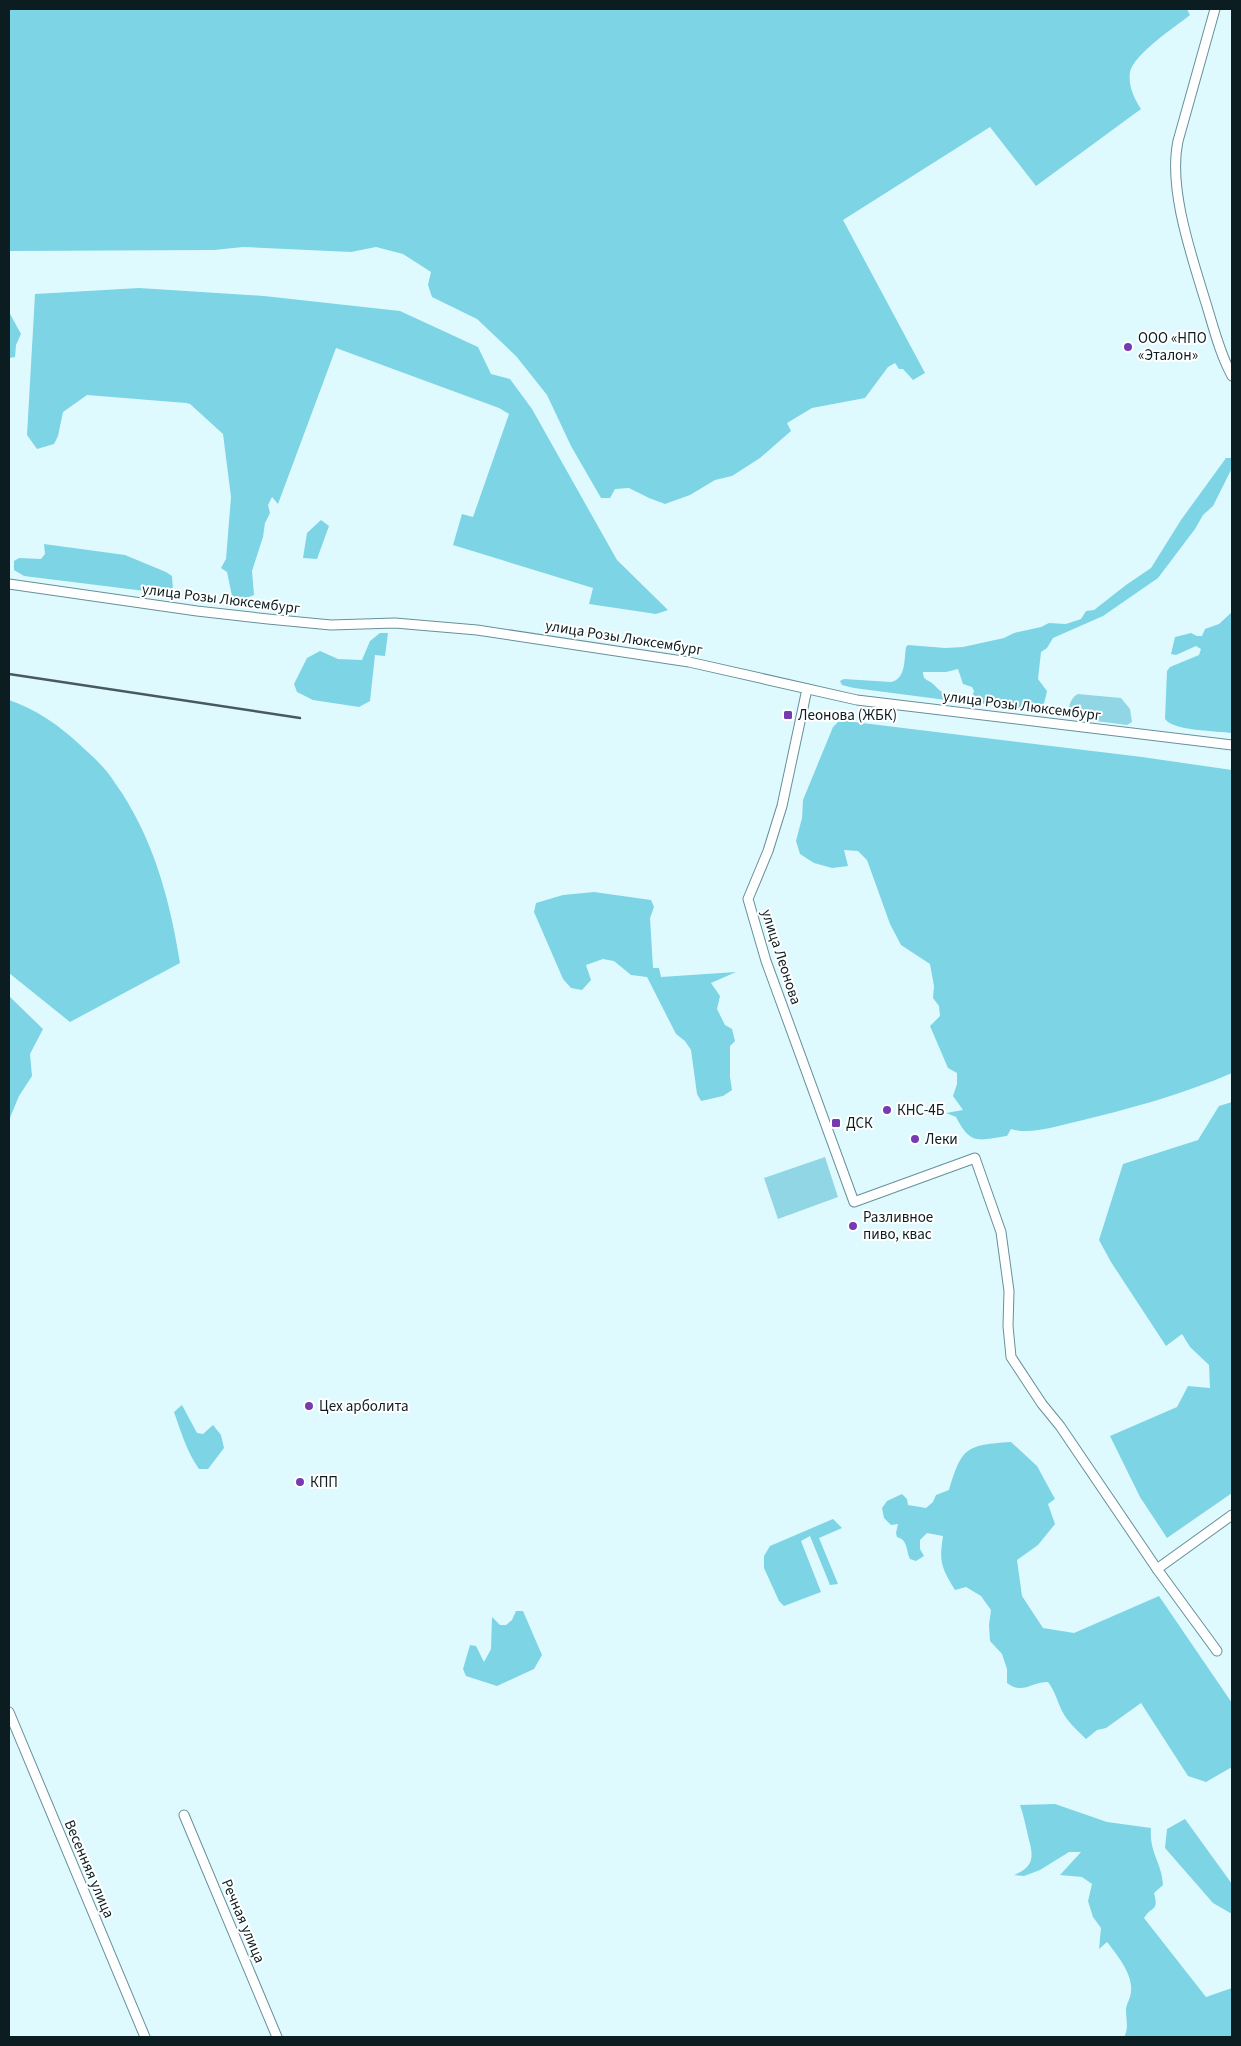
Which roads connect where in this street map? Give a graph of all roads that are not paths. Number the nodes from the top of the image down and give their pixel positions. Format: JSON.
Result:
{"nodes":[{"id":1,"x":1215,"y":9,"type":"edge"},
{"id":2,"x":1232,"y":376,"type":"edge"},
{"id":3,"x":9,"y":584,"type":"edge"},
{"id":4,"x":807,"y":689,"type":"junction"},
{"id":5,"x":1232,"y":745,"type":"edge"},
{"id":6,"x":1232,"y":1515,"type":"edge"},
{"id":7,"x":1157,"y":1569,"type":"junction"},
{"id":8,"x":1217,"y":1650,"type":"dead end"},
{"id":9,"x":9,"y":1712,"type":"edge"},
{"id":10,"x":184,"y":1815,"type":"dead end"},
{"id":11,"x":144,"y":2037,"type":"edge"},
{"id":12,"x":277,"y":2037,"type":"edge"}],
"edges":[{"from":1,"to":2,"type":"street"},
{"from":3,"to":4,"type":"street","name":"улица Розы Люксембург"},
{"from":4,"to":5,"type":"street","name":"улица Розы Люксембург"},
{"from":4,"to":7,"type":"street","name":"улица Леонова"},
{"from":6,"to":7,"type":"street"},
{"from":7,"to":8,"type":"street"},
{"from":9,"to":11,"type":"street","name":"Весенняя улица"},
{"from":10,"to":12,"type":"street","name":"Речная улица"}]}
